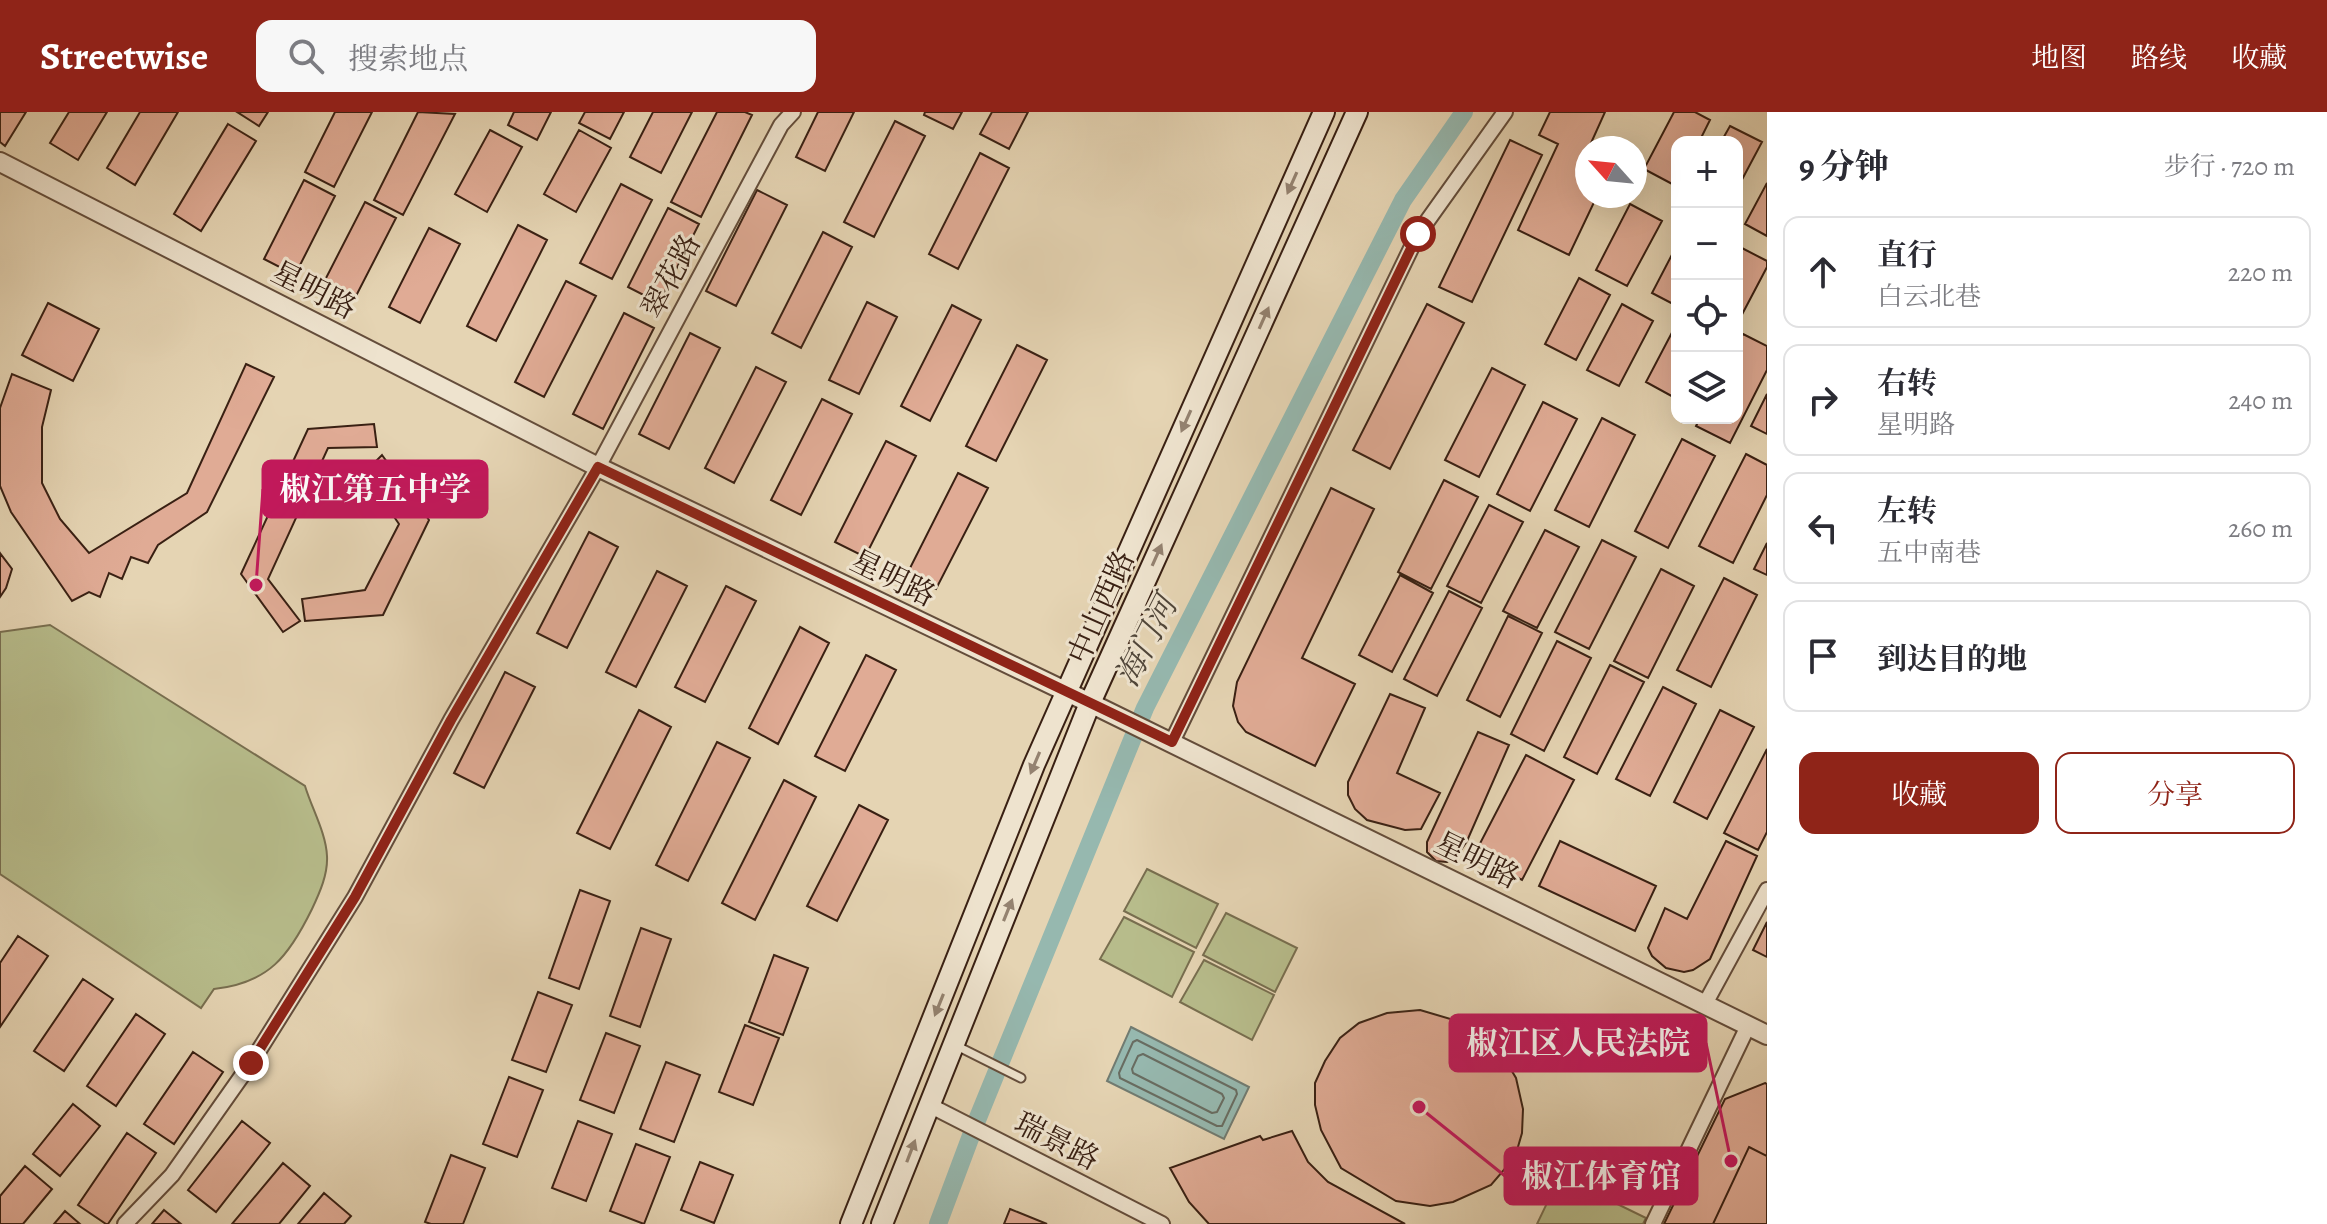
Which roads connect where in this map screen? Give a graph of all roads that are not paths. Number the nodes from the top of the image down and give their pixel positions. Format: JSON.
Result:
{"nodes":[{"id":1,"x":793,"y":112,"type":"edge"},
{"id":2,"x":1324,"y":112,"type":"edge"},
{"id":3,"x":1357,"y":112,"type":"edge"},
{"id":4,"x":1505,"y":112,"type":"edge"},
{"id":5,"x":0,"y":162,"type":"edge"},
{"id":6,"x":598,"y":467,"type":"junction"},
{"id":7,"x":1066,"y":692,"type":"junction"},
{"id":8,"x":1097,"y":706,"type":"junction"},
{"id":9,"x":1172,"y":742,"type":"junction"},
{"id":10,"x":1767,"y":890,"type":"edge"},
{"id":11,"x":1705,"y":1004,"type":"junction"},
{"id":12,"x":1748,"y":1026,"type":"junction"},
{"id":13,"x":1767,"y":1035,"type":"edge"},
{"id":14,"x":953,"y":1044,"type":"junction"},
{"id":15,"x":1021,"y":1078,"type":"dead end"},
{"id":16,"x":929,"y":1105,"type":"junction"},
{"id":17,"x":125,"y":1224,"type":"edge"},
{"id":18,"x":851,"y":1224,"type":"edge"},
{"id":19,"x":882,"y":1224,"type":"edge"},
{"id":20,"x":1162,"y":1224,"type":"edge"},
{"id":21,"x":1653,"y":1224,"type":"edge"}],
"edges":[{"from":1,"to":6,"type":"street","name":"翠花路"},
{"from":2,"to":7,"type":"main road","name":"中山西路","one_way":true},
{"from":8,"to":3,"type":"main road","name":"中山西路","one_way":true},
{"from":4,"to":9,"type":"street"},
{"from":5,"to":6,"type":"street","name":"星明路"},
{"from":6,"to":7,"type":"street","name":"星明路"},
{"from":6,"to":17,"type":"street","name":"翠花路"},
{"from":7,"to":8,"type":"street","name":"星明路"},
{"from":7,"to":18,"type":"main road","name":"中山西路","one_way":true},
{"from":8,"to":9,"type":"street","name":"星明路"},
{"from":14,"to":8,"type":"main road","name":"中山西路","one_way":true},
{"from":9,"to":11,"type":"street","name":"星明路"},
{"from":10,"to":11,"type":"street"},
{"from":11,"to":12,"type":"street","name":"星明路"},
{"from":12,"to":13,"type":"street","name":"星明路"},
{"from":12,"to":21,"type":"street"},
{"from":14,"to":15,"type":"lane"},
{"from":14,"to":16,"type":"main road","name":"中山西路"},
{"from":19,"to":16,"type":"main road","name":"中山西路","one_way":true},
{"from":16,"to":20,"type":"street","name":"瑞景路"}]}
